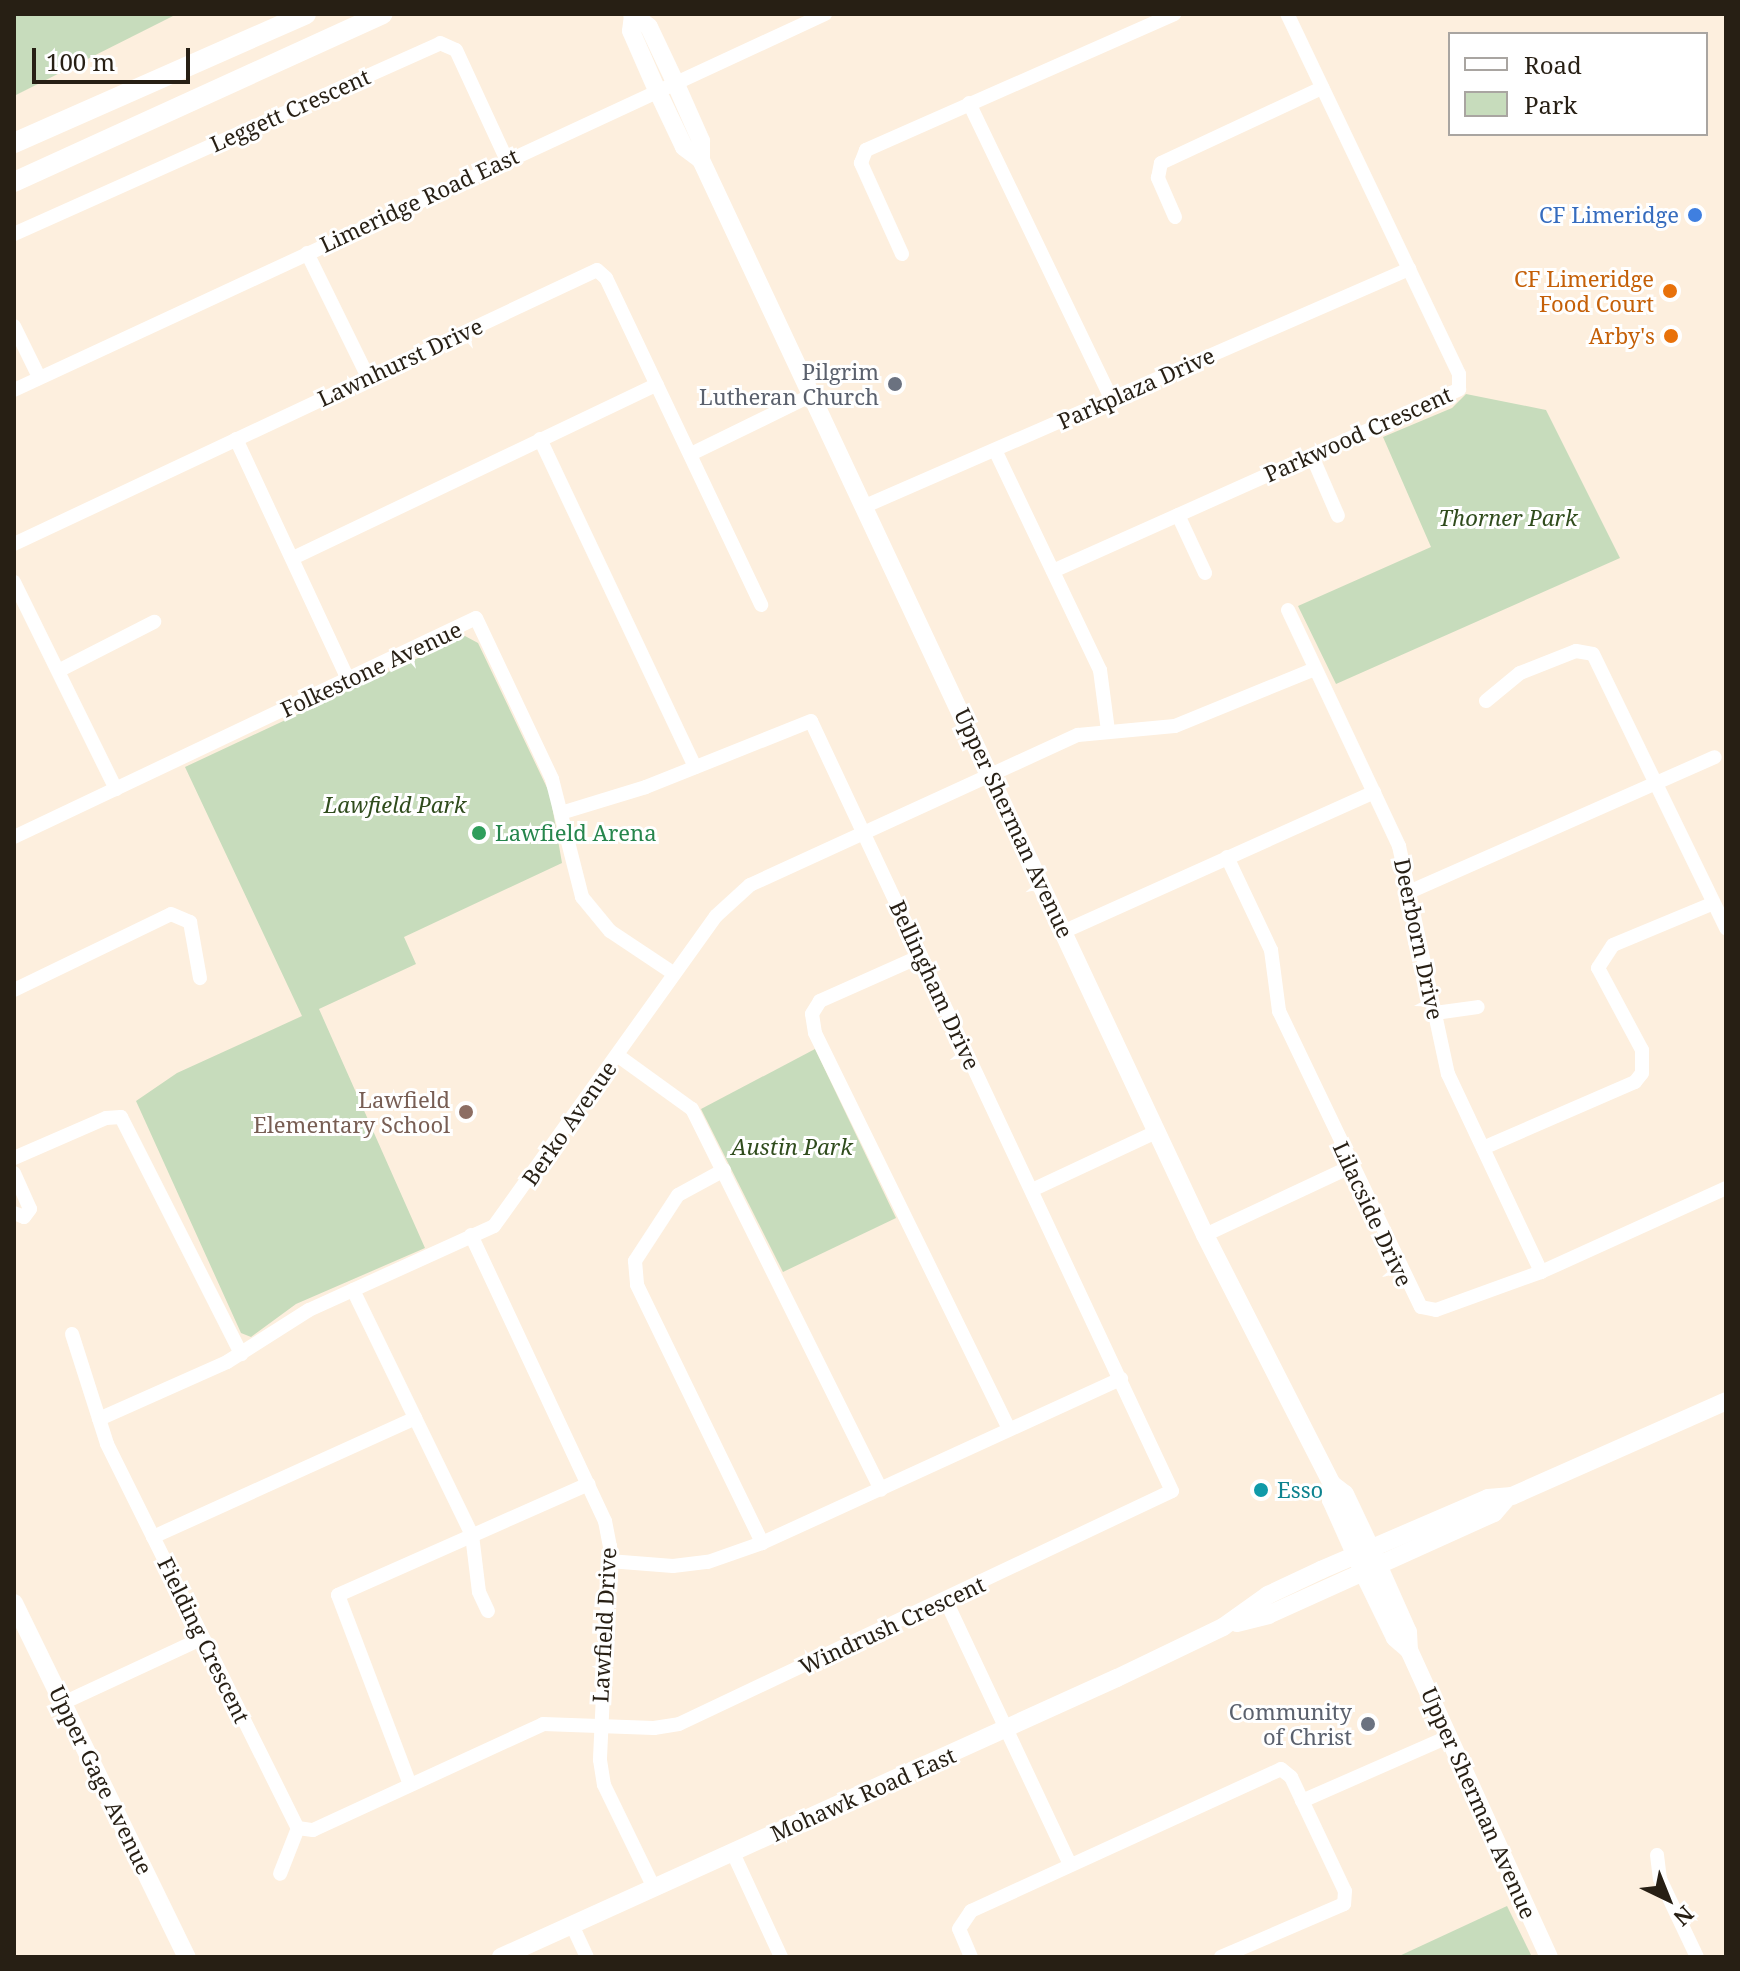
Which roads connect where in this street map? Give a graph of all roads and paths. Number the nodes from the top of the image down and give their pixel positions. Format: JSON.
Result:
{"nodes":[{"id":1,"x":306,"y":14,"type":"edge"},
{"id":2,"x":383,"y":14,"type":"edge"},
{"id":3,"x":825,"y":14,"type":"edge"},
{"id":4,"x":1287,"y":14,"type":"edge"},
{"id":5,"x":633,"y":15,"type":"edge"},
{"id":6,"x":1165,"y":16,"type":"edge"},
{"id":7,"x":674,"y":80,"type":"junction"},
{"id":8,"x":656,"y":88,"type":"junction"},
{"id":9,"x":1322,"y":88,"type":"junction"},
{"id":10,"x":969,"y":103,"type":"junction"},
{"id":11,"x":14,"y":143,"type":"edge"},
{"id":12,"x":506,"y":158,"type":"junction"},
{"id":13,"x":701,"y":160,"type":"junction"},
{"id":14,"x":14,"y":182,"type":"edge"},
{"id":15,"x":1175,"y":217,"type":"dead end"},
{"id":16,"x":14,"y":234,"type":"edge"},
{"id":17,"x":307,"y":253,"type":"junction"},
{"id":18,"x":902,"y":254,"type":"dead end"},
{"id":19,"x":1409,"y":269,"type":"junction"},
{"id":20,"x":14,"y":326,"type":"edge"},
{"id":21,"x":39,"y":377,"type":"junction"},
{"id":22,"x":368,"y":377,"type":"junction"},
{"id":23,"x":657,"y":384,"type":"junction"},
{"id":24,"x":14,"y":390,"type":"edge"},
{"id":25,"x":812,"y":395,"type":"junction"},
{"id":26,"x":1111,"y":398,"type":"junction"},
{"id":27,"x":236,"y":439,"type":"junction"},
{"id":28,"x":540,"y":439,"type":"junction"},
{"id":29,"x":995,"y":450,"type":"junction"},
{"id":30,"x":691,"y":454,"type":"junction"},
{"id":31,"x":1312,"y":456,"type":"junction"},
{"id":32,"x":863,"y":507,"type":"junction"},
{"id":33,"x":1178,"y":515,"type":"junction"},
{"id":34,"x":1338,"y":516,"type":"dead end"},
{"id":35,"x":14,"y":544,"type":"edge"},
{"id":36,"x":293,"y":558,"type":"junction"},
{"id":37,"x":1053,"y":571,"type":"junction"},
{"id":38,"x":1205,"y":573,"type":"dead end"},
{"id":39,"x":14,"y":582,"type":"edge"},
{"id":40,"x":761,"y":605,"type":"dead end"},
{"id":41,"x":1288,"y":610,"type":"dead end"},
{"id":42,"x":154,"y":622,"type":"dead end"},
{"id":43,"x":1315,"y":669,"type":"junction"},
{"id":44,"x":60,"y":670,"type":"junction"},
{"id":45,"x":348,"y":679,"type":"junction"},
{"id":46,"x":1486,"y":701,"type":"dead end"},
{"id":47,"x":1108,"y":731,"type":"junction"},
{"id":48,"x":1715,"y":757,"type":"dead end"},
{"id":49,"x":695,"y":767,"type":"junction"},
{"id":50,"x":992,"y":775,"type":"junction"},
{"id":51,"x":1657,"y":783,"type":"junction"},
{"id":52,"x":116,"y":789,"type":"junction"},
{"id":53,"x":1374,"y":792,"type":"junction"},
{"id":54,"x":564,"y":812,"type":"junction"},
{"id":55,"x":862,"y":832,"type":"junction"},
{"id":56,"x":14,"y":837,"type":"edge"},
{"id":57,"x":1227,"y":857,"type":"junction"},
{"id":58,"x":1409,"y":892,"type":"junction"},
{"id":59,"x":1714,"y":903,"type":"junction"},
{"id":60,"x":1726,"y":928,"type":"edge"},
{"id":61,"x":1065,"y":931,"type":"junction"},
{"id":62,"x":921,"y":956,"type":"junction"},
{"id":63,"x":673,"y":973,"type":"junction"},
{"id":64,"x":200,"y":978,"type":"dead end"},
{"id":65,"x":14,"y":990,"type":"edge"},
{"id":66,"x":1478,"y":1007,"type":"dead end"},
{"id":67,"x":1435,"y":1013,"type":"junction"},
{"id":68,"x":617,"y":1055,"type":"junction"},
{"id":69,"x":1158,"y":1131,"type":"junction"},
{"id":70,"x":1483,"y":1148,"type":"junction"},
{"id":71,"x":14,"y":1158,"type":"edge"},
{"id":72,"x":1350,"y":1167,"type":"junction"},
{"id":73,"x":724,"y":1170,"type":"junction"},
{"id":74,"x":14,"y":1173,"type":"edge"},
{"id":75,"x":1726,"y":1188,"type":"edge"},
{"id":76,"x":1032,"y":1190,"type":"junction"},
{"id":77,"x":14,"y":1213,"type":"edge"},
{"id":78,"x":471,"y":1235,"type":"junction"},
{"id":79,"x":1205,"y":1235,"type":"junction"},
{"id":80,"x":1541,"y":1272,"type":"junction"},
{"id":81,"x":353,"y":1290,"type":"junction"},
{"id":82,"x":72,"y":1334,"type":"dead end"},
{"id":83,"x":241,"y":1354,"type":"junction"},
{"id":84,"x":1121,"y":1379,"type":"junction"},
{"id":85,"x":1726,"y":1401,"type":"edge"},
{"id":86,"x":415,"y":1418,"type":"junction"},
{"id":87,"x":99,"y":1419,"type":"junction"},
{"id":88,"x":1009,"y":1429,"type":"junction"},
{"id":89,"x":588,"y":1484,"type":"junction"},
{"id":90,"x":1171,"y":1486,"type":"joint"},
{"id":91,"x":881,"y":1490,"type":"junction"},
{"id":92,"x":472,"y":1535,"type":"junction"},
{"id":93,"x":153,"y":1537,"type":"junction"},
{"id":94,"x":762,"y":1543,"type":"junction"},
{"id":95,"x":609,"y":1561,"type":"junction"},
{"id":96,"x":1367,"y":1561,"type":"junction"},
{"id":97,"x":946,"y":1601,"type":"junction"},
{"id":98,"x":14,"y":1603,"type":"edge"},
{"id":99,"x":488,"y":1611,"type":"dead end"},
{"id":100,"x":20,"y":1630,"type":"edge"},
{"id":101,"x":203,"y":1638,"type":"junction"},
{"id":102,"x":63,"y":1703,"type":"junction"},
{"id":103,"x":599,"y":1724,"type":"junction"},
{"id":104,"x":1008,"y":1729,"type":"junction"},
{"id":105,"x":1448,"y":1737,"type":"junction"},
{"id":106,"x":409,"y":1782,"type":"junction"},
{"id":107,"x":1302,"y":1801,"type":"junction"},
{"id":108,"x":298,"y":1828,"type":"junction"},
{"id":109,"x":733,"y":1853,"type":"junction"},
{"id":110,"x":1657,"y":1855,"type":"dead end"},
{"id":111,"x":1070,"y":1864,"type":"junction"},
{"id":112,"x":280,"y":1874,"type":"dead end"},
{"id":113,"x":654,"y":1888,"type":"junction"},
{"id":114,"x":572,"y":1925,"type":"junction"},
{"id":115,"x":187,"y":1957,"type":"edge"},
{"id":116,"x":501,"y":1957,"type":"edge"},
{"id":117,"x":587,"y":1957,"type":"edge"},
{"id":118,"x":781,"y":1957,"type":"edge"},
{"id":119,"x":971,"y":1957,"type":"edge"},
{"id":120,"x":1221,"y":1957,"type":"edge"},
{"id":121,"x":1549,"y":1957,"type":"edge"},
{"id":122,"x":1697,"y":1957,"type":"edge"}],
"edges":[{"from":1,"to":11,"type":"highway"},
{"from":2,"to":14,"type":"highway"},
{"from":3,"to":7,"type":"street","name":"Limeridge Road East"},
{"from":4,"to":9,"type":"street","name":"Parkwood Crescent"},
{"from":5,"to":7,"type":"main road","name":"Upper Sherman Avenue"},
{"from":5,"to":8,"type":"main road","name":"Upper Sherman Avenue"},
{"from":6,"to":10,"type":"street"},
{"from":7,"to":8,"type":"street","name":"Limeridge Road East"},
{"from":7,"to":13,"type":"main road","name":"Upper Sherman Avenue"},
{"from":8,"to":12,"type":"street","name":"Limeridge Road East"},
{"from":8,"to":13,"type":"main road","name":"Upper Sherman Avenue"},
{"from":9,"to":15,"type":"street"},
{"from":9,"to":19,"type":"street","name":"Parkwood Crescent"},
{"from":10,"to":18,"type":"street"},
{"from":10,"to":26,"type":"street"},
{"from":12,"to":16,"type":"street","name":"Leggett Crescent"},
{"from":12,"to":17,"type":"street","name":"Limeridge Road East"},
{"from":13,"to":25,"type":"main road","name":"Upper Sherman Avenue"},
{"from":17,"to":21,"type":"street","name":"Limeridge Road East"},
{"from":17,"to":22,"type":"street"},
{"from":19,"to":26,"type":"street","name":"Parkplaza Drive"},
{"from":19,"to":31,"type":"street","name":"Parkwood Crescent"},
{"from":20,"to":21,"type":"street"},
{"from":21,"to":24,"type":"street","name":"Limeridge Road East"},
{"from":22,"to":23,"type":"street","name":"Lawnhurst Drive"},
{"from":22,"to":27,"type":"street","name":"Lawnhurst Drive"},
{"from":23,"to":28,"type":"street"},
{"from":23,"to":30,"type":"street","name":"Lawnhurst Drive"},
{"from":25,"to":30,"type":"street"},
{"from":25,"to":32,"type":"main road","name":"Upper Sherman Avenue"},
{"from":26,"to":29,"type":"street","name":"Parkplaza Drive"},
{"from":27,"to":35,"type":"street","name":"Lawnhurst Drive"},
{"from":27,"to":36,"type":"street"},
{"from":28,"to":36,"type":"street"},
{"from":28,"to":49,"type":"street"},
{"from":29,"to":32,"type":"street","name":"Parkplaza Drive"},
{"from":29,"to":37,"type":"street"},
{"from":30,"to":40,"type":"street","name":"Lawnhurst Drive"},
{"from":31,"to":33,"type":"street","name":"Parkwood Crescent"},
{"from":31,"to":34,"type":"street"},
{"from":32,"to":50,"type":"main road","name":"Upper Sherman Avenue"},
{"from":33,"to":37,"type":"street","name":"Parkwood Crescent"},
{"from":33,"to":38,"type":"street"},
{"from":36,"to":45,"type":"street"},
{"from":37,"to":47,"type":"street"},
{"from":39,"to":44,"type":"street"},
{"from":41,"to":43,"type":"street","name":"Deerborn Drive"},
{"from":42,"to":44,"type":"street"},
{"from":43,"to":47,"type":"street","name":"Berko Avenue"},
{"from":43,"to":53,"type":"street","name":"Deerborn Drive"},
{"from":44,"to":52,"type":"street"},
{"from":45,"to":52,"type":"street","name":"Folkestone Avenue"},
{"from":45,"to":54,"type":"street","name":"Folkestone Avenue"},
{"from":46,"to":51,"type":"street"},
{"from":47,"to":50,"type":"street","name":"Berko Avenue"},
{"from":48,"to":51,"type":"street"},
{"from":49,"to":54,"type":"street","name":"Bellingham Drive"},
{"from":49,"to":55,"type":"street","name":"Bellingham Drive"},
{"from":50,"to":55,"type":"street","name":"Berko Avenue"},
{"from":50,"to":61,"type":"main road","name":"Upper Sherman Avenue"},
{"from":51,"to":58,"type":"street"},
{"from":51,"to":59,"type":"street"},
{"from":52,"to":56,"type":"street","name":"Folkestone Avenue"},
{"from":53,"to":57,"type":"street"},
{"from":53,"to":58,"type":"street","name":"Deerborn Drive"},
{"from":54,"to":63,"type":"street","name":"Folkestone Avenue"},
{"from":55,"to":62,"type":"street","name":"Bellingham Drive"},
{"from":55,"to":63,"type":"street","name":"Berko Avenue"},
{"from":57,"to":61,"type":"street"},
{"from":57,"to":72,"type":"street","name":"Lilacside Drive"},
{"from":58,"to":67,"type":"street","name":"Deerborn Drive"},
{"from":59,"to":60,"type":"street"},
{"from":59,"to":70,"type":"street"},
{"from":61,"to":69,"type":"main road","name":"Upper Sherman Avenue"},
{"from":62,"to":76,"type":"street","name":"Bellingham Drive"},
{"from":62,"to":88,"type":"street"},
{"from":63,"to":68,"type":"street","name":"Berko Avenue"},
{"from":64,"to":65,"type":"street"},
{"from":66,"to":67,"type":"street"},
{"from":67,"to":70,"type":"street","name":"Deerborn Drive"},
{"from":68,"to":73,"type":"street"},
{"from":68,"to":78,"type":"street","name":"Berko Avenue"},
{"from":69,"to":76,"type":"street"},
{"from":69,"to":79,"type":"main road","name":"Upper Sherman Avenue"},
{"from":70,"to":80,"type":"street","name":"Deerborn Drive"},
{"from":71,"to":83,"type":"street"},
{"from":72,"to":79,"type":"street"},
{"from":72,"to":80,"type":"street","name":"Lilacside Drive"},
{"from":73,"to":91,"type":"street"},
{"from":73,"to":94,"type":"street"},
{"from":74,"to":77,"type":"street"},
{"from":75,"to":80,"type":"street","name":"Lilacside Drive"},
{"from":76,"to":84,"type":"street","name":"Bellingham Drive"},
{"from":78,"to":81,"type":"street","name":"Berko Avenue"},
{"from":78,"to":89,"type":"street","name":"Lawfield Drive"},
{"from":79,"to":96,"type":"main road","name":"Upper Sherman Avenue"},
{"from":81,"to":83,"type":"street","name":"Berko Avenue"},
{"from":81,"to":86,"type":"street"},
{"from":82,"to":87,"type":"street"},
{"from":83,"to":87,"type":"street","name":"Berko Avenue"},
{"from":84,"to":88,"type":"street"},
{"from":84,"to":90,"type":"street","name":"Bellingham Drive"},
{"from":85,"to":96,"type":"main road","name":"Mohawk Road East"},
{"from":86,"to":92,"type":"street"},
{"from":86,"to":93,"type":"street","name":"Fielding Crescent"},
{"from":87,"to":93,"type":"street"},
{"from":88,"to":91,"type":"street"},
{"from":89,"to":92,"type":"street"},
{"from":89,"to":95,"type":"street","name":"Lawfield Drive"},
{"from":90,"to":97,"type":"street","name":"Windrush Crescent"},
{"from":91,"to":94,"type":"street"},
{"from":92,"to":99,"type":"street"},
{"from":92,"to":106,"type":"street"},
{"from":93,"to":101,"type":"street","name":"Fielding Crescent"},
{"from":94,"to":95,"type":"street"},
{"from":95,"to":103,"type":"street","name":"Lawfield Drive"},
{"from":96,"to":104,"type":"main road","name":"Mohawk Road East"},
{"from":96,"to":105,"type":"main road","name":"Upper Sherman Avenue"},
{"from":97,"to":103,"type":"street","name":"Windrush Crescent"},
{"from":97,"to":104,"type":"street"},
{"from":98,"to":100,"type":"main road","name":"Upper Gage Avenue"},
{"from":100,"to":102,"type":"main road","name":"Upper Gage Avenue"},
{"from":101,"to":102,"type":"street"},
{"from":101,"to":108,"type":"street","name":"Fielding Crescent"},
{"from":102,"to":115,"type":"main road","name":"Upper Gage Avenue"},
{"from":103,"to":106,"type":"street"},
{"from":103,"to":113,"type":"street","name":"Lawfield Drive"},
{"from":104,"to":109,"type":"main road","name":"Mohawk Road East"},
{"from":104,"to":111,"type":"street"},
{"from":105,"to":107,"type":"street"},
{"from":105,"to":121,"type":"main road","name":"Upper Sherman Avenue"},
{"from":106,"to":108,"type":"street"},
{"from":107,"to":111,"type":"street"},
{"from":107,"to":120,"type":"street"},
{"from":108,"to":112,"type":"street"},
{"from":109,"to":113,"type":"main road","name":"Mohawk Road East"},
{"from":109,"to":118,"type":"street"},
{"from":110,"to":122,"type":"street"},
{"from":111,"to":119,"type":"street"},
{"from":113,"to":114,"type":"main road","name":"Mohawk Road East"},
{"from":114,"to":116,"type":"main road","name":"Mohawk Road East"},
{"from":114,"to":117,"type":"street"}]}
